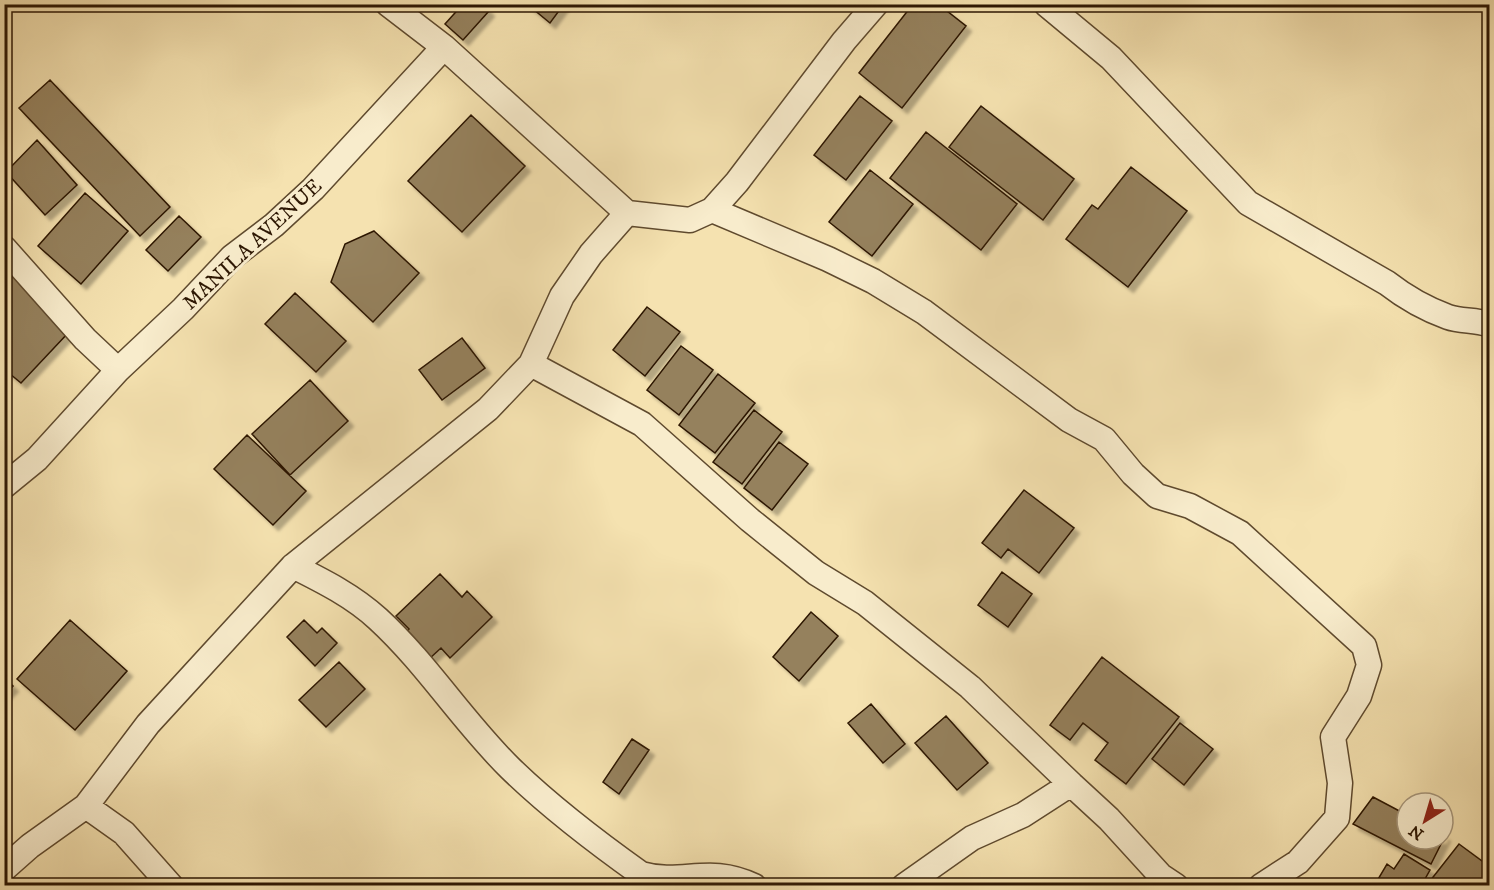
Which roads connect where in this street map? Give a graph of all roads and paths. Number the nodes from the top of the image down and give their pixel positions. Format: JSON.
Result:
{"nodes":[{"id":1,"x":388,"y":4,"type":"edge"},
{"id":2,"x":876,"y":4,"type":"edge"},
{"id":3,"x":1046,"y":4,"type":"edge"},
{"id":4,"x":444,"y":47,"type":"junction"},
{"id":5,"x":712,"y":210,"type":"junction"},
{"id":6,"x":627,"y":213,"type":"junction"},
{"id":7,"x":4,"y":248,"type":"edge"},
{"id":8,"x":1490,"y":325,"type":"edge"},
{"id":9,"x":531,"y":364,"type":"junction"},
{"id":10,"x":118,"y":370,"type":"junction"},
{"id":11,"x":4,"y":486,"type":"edge"},
{"id":12,"x":293,"y":567,"type":"junction"},
{"id":13,"x":1071,"y":784,"type":"junction"},
{"id":14,"x":86,"y":806,"type":"junction"},
{"id":15,"x":4,"y":869,"type":"edge"},
{"id":16,"x":171,"y":885,"type":"edge"},
{"id":17,"x":754,"y":885,"type":"edge"},
{"id":18,"x":904,"y":885,"type":"edge"},
{"id":19,"x":1176,"y":885,"type":"edge"},
{"id":20,"x":1262,"y":885,"type":"edge"}],
"edges":[{"from":1,"to":4,"type":"street"},
{"from":2,"to":5,"type":"street"},
{"from":3,"to":8,"type":"street"},
{"from":4,"to":6,"type":"street"},
{"from":4,"to":10,"type":"street","name":"MANILA AVENUE"},
{"from":5,"to":6,"type":"street"},
{"from":5,"to":20,"type":"street"},
{"from":6,"to":9,"type":"street"},
{"from":7,"to":10,"type":"street"},
{"from":9,"to":12,"type":"street"},
{"from":9,"to":13,"type":"street"},
{"from":10,"to":11,"type":"street","name":"MANILA AVENUE"},
{"from":12,"to":14,"type":"street"},
{"from":12,"to":17,"type":"street"},
{"from":13,"to":18,"type":"street"},
{"from":13,"to":19,"type":"street"},
{"from":14,"to":15,"type":"street"},
{"from":14,"to":16,"type":"street"}]}
